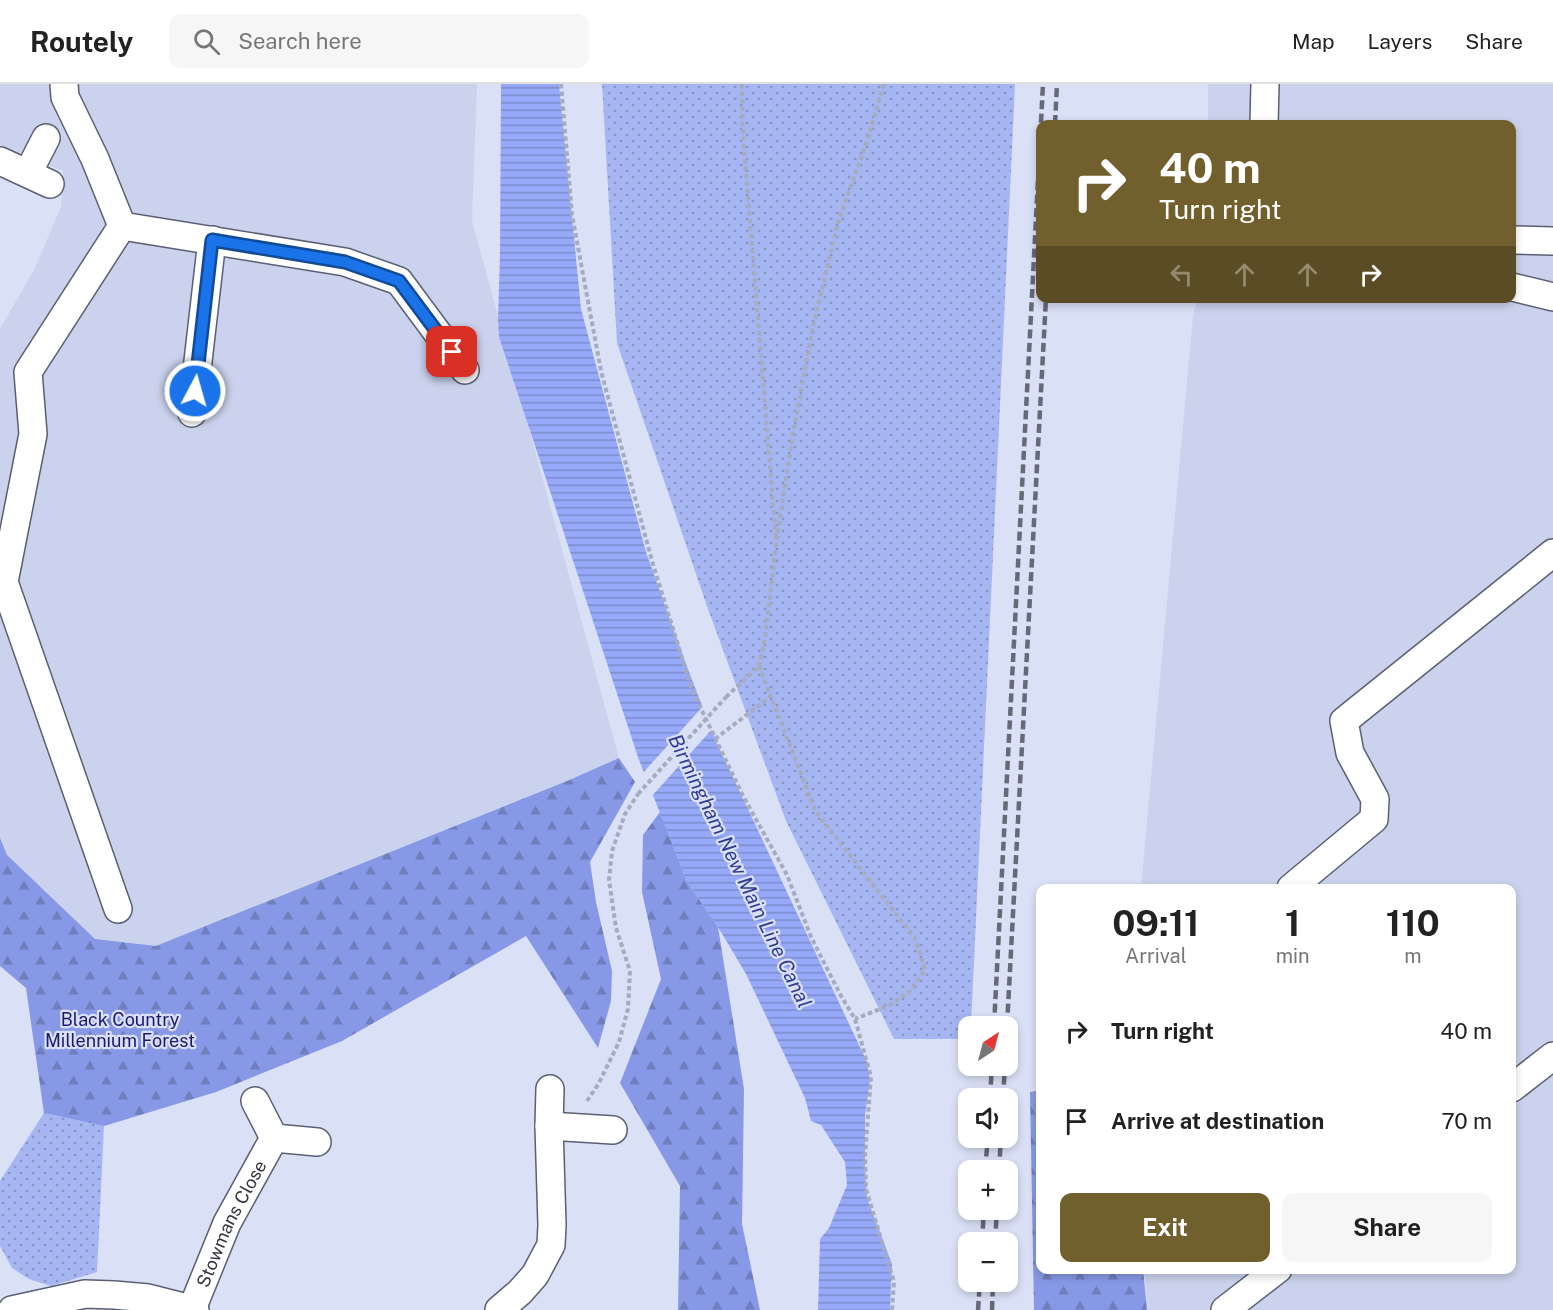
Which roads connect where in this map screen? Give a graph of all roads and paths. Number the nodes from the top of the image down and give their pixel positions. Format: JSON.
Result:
{"nodes":[{"id":1,"x":64,"y":84,"type":"edge"},
{"id":2,"x":561,"y":84,"type":"edge"},
{"id":3,"x":742,"y":84,"type":"edge"},
{"id":4,"x":884,"y":84,"type":"edge"},
{"id":5,"x":1265,"y":84,"type":"edge"},
{"id":6,"x":1264,"y":120,"type":"edge"},
{"id":7,"x":46,"y":138,"type":"dead end"},
{"id":8,"x":0,"y":161,"type":"edge"},
{"id":9,"x":122,"y":226,"type":"junction"},
{"id":10,"x":212,"y":240,"type":"junction"},
{"id":11,"x":1516,"y":240,"type":"edge"},
{"id":12,"x":1553,"y":241,"type":"edge"},
{"id":13,"x":1516,"y":288,"type":"edge"},
{"id":14,"x":1553,"y":297,"type":"edge"},
{"id":15,"x":465,"y":370,"type":"dead end"},
{"id":16,"x":192,"y":413,"type":"dead end"},
{"id":17,"x":776,"y":545,"type":"junction"},
{"id":18,"x":1553,"y":553,"type":"edge"},
{"id":19,"x":759,"y":666,"type":"junction"},
{"id":20,"x":770,"y":697,"type":"junction"},
{"id":21,"x":715,"y":739,"type":"junction"},
{"id":22,"x":1296,"y":884,"type":"edge"},
{"id":23,"x":118,"y":909,"type":"dead end"},
{"id":24,"x":855,"y":1019,"type":"junction"},
{"id":25,"x":1553,"y":1056,"type":"edge"},
{"id":26,"x":1516,"y":1085,"type":"edge"},
{"id":27,"x":550,"y":1089,"type":"dead end"},
{"id":28,"x":255,"y":1101,"type":"dead end"},
{"id":29,"x":559,"y":1127,"type":"junction"},
{"id":30,"x":613,"y":1130,"type":"dead end"},
{"id":31,"x":274,"y":1138,"type":"junction"},
{"id":32,"x":316,"y":1142,"type":"dead end"},
{"id":33,"x":1272,"y":1274,"type":"edge"},
{"id":34,"x":0,"y":1294,"type":"edge"},
{"id":35,"x":504,"y":1308,"type":"edge"},
{"id":36,"x":194,"y":1309,"type":"edge"},
{"id":37,"x":7,"y":1310,"type":"edge"},
{"id":38,"x":12,"y":1310,"type":"edge"},
{"id":39,"x":892,"y":1310,"type":"edge"},
{"id":40,"x":1225,"y":1310,"type":"edge"}],
"edges":[{"from":1,"to":9,"type":"street"},
{"from":2,"to":21,"type":"path"},
{"from":3,"to":17,"type":"path"},
{"from":4,"to":17,"type":"path"},
{"from":5,"to":6,"type":"street"},
{"from":7,"to":8,"type":"street"},
{"from":9,"to":10,"type":"street"},
{"from":9,"to":23,"type":"street"},
{"from":10,"to":15,"type":"street"},
{"from":10,"to":16,"type":"street"},
{"from":11,"to":12,"type":"street"},
{"from":13,"to":14,"type":"street"},
{"from":17,"to":19,"type":"path"},
{"from":18,"to":22,"type":"street"},
{"from":19,"to":20,"type":"path"},
{"from":19,"to":29,"type":"path","bridge":true},
{"from":20,"to":21,"type":"path"},
{"from":20,"to":24,"type":"path"},
{"from":21,"to":24,"type":"path"},
{"from":24,"to":39,"type":"path"},
{"from":25,"to":26,"type":"street"},
{"from":27,"to":29,"type":"street"},
{"from":28,"to":31,"type":"street","name":"Stowmans Close"},
{"from":29,"to":30,"type":"street"},
{"from":29,"to":35,"type":"street"},
{"from":31,"to":32,"type":"street","name":"Stowmans Close"},
{"from":31,"to":36,"type":"street","name":"Stowmans Close"},
{"from":33,"to":40,"type":"street"},
{"from":34,"to":37,"type":"street"},
{"from":36,"to":38,"type":"street"}]}
